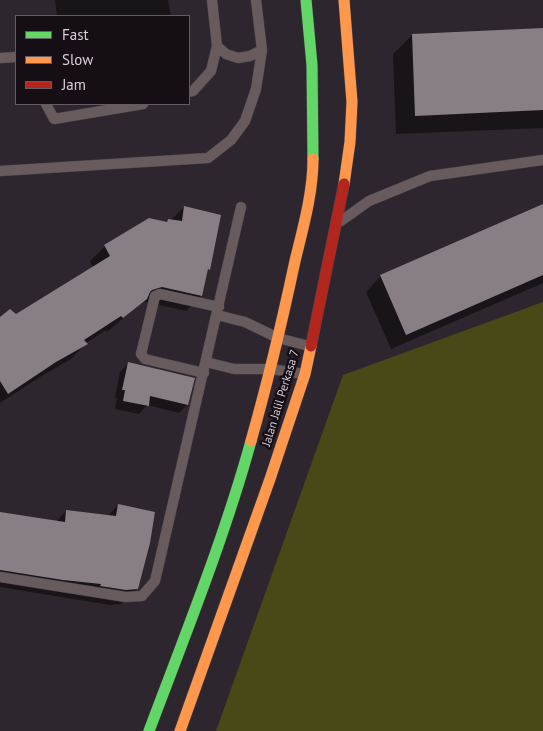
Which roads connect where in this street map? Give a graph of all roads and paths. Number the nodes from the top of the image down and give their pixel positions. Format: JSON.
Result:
{"nodes":[{"id":1,"x":212,"y":0,"type":"edge"},
{"id":2,"x":256,"y":0,"type":"edge"},
{"id":3,"x":306,"y":0,"type":"edge"},
{"id":4,"x":344,"y":0,"type":"edge"},
{"id":5,"x":217,"y":46,"type":"junction"},
{"id":6,"x":262,"y":50,"type":"junction"},
{"id":7,"x":15,"y":57,"type":"edge"},
{"id":8,"x":0,"y":58,"type":"edge"},
{"id":9,"x":190,"y":92,"type":"edge"},
{"id":10,"x":47,"y":105,"type":"edge"},
{"id":11,"x":137,"y":105,"type":"edge"},
{"id":12,"x":543,"y":160,"type":"edge"},
{"id":13,"x":0,"y":171,"type":"edge"},
{"id":14,"x":241,"y":207,"type":"dead end"},
{"id":15,"x":336,"y":225,"type":"junction"},
{"id":16,"x":218,"y":311,"type":"junction"},
{"id":17,"x":278,"y":338,"type":"junction"},
{"id":18,"x":310,"y":346,"type":"junction"},
{"id":19,"x":206,"y":362,"type":"junction"},
{"id":20,"x":271,"y":369,"type":"junction"},
{"id":21,"x":204,"y":372,"type":"junction"},
{"id":22,"x":305,"y":374,"type":"junction"},
{"id":23,"x":0,"y":577,"type":"edge"},
{"id":24,"x":149,"y":731,"type":"edge"},
{"id":25,"x":180,"y":731,"type":"edge"}],
"edges":[{"from":1,"to":5,"type":"lane"},
{"from":2,"to":6,"type":"lane"},
{"from":3,"to":17,"type":"street","name":"Jalan Jalil Perkasa 7"},
{"from":4,"to":15,"type":"street","name":"Jalan Jalil Perkasa 7"},
{"from":5,"to":6,"type":"lane"},
{"from":5,"to":9,"type":"lane"},
{"from":6,"to":13,"type":"lane"},
{"from":7,"to":8,"type":"lane"},
{"from":10,"to":11,"type":"lane"},
{"from":12,"to":15,"type":"lane"},
{"from":14,"to":16,"type":"lane"},
{"from":15,"to":18,"type":"street","name":"Jalan Jalil Perkasa 7"},
{"from":16,"to":17,"type":"lane"},
{"from":16,"to":19,"type":"lane"},
{"from":16,"to":21,"type":"lane"},
{"from":17,"to":18,"type":"lane"},
{"from":17,"to":20,"type":"street","name":"Jalan Jalil Perkasa 7"},
{"from":18,"to":22,"type":"street","name":"Jalan Jalil Perkasa 7"},
{"from":19,"to":20,"type":"lane"},
{"from":19,"to":21,"type":"lane"},
{"from":20,"to":22,"type":"lane"},
{"from":20,"to":24,"type":"street","name":"Jalan Jalil Perkasa 7"},
{"from":21,"to":23,"type":"lane"},
{"from":22,"to":25,"type":"street","name":"Jalan Jalil Perkasa 7"}]}
